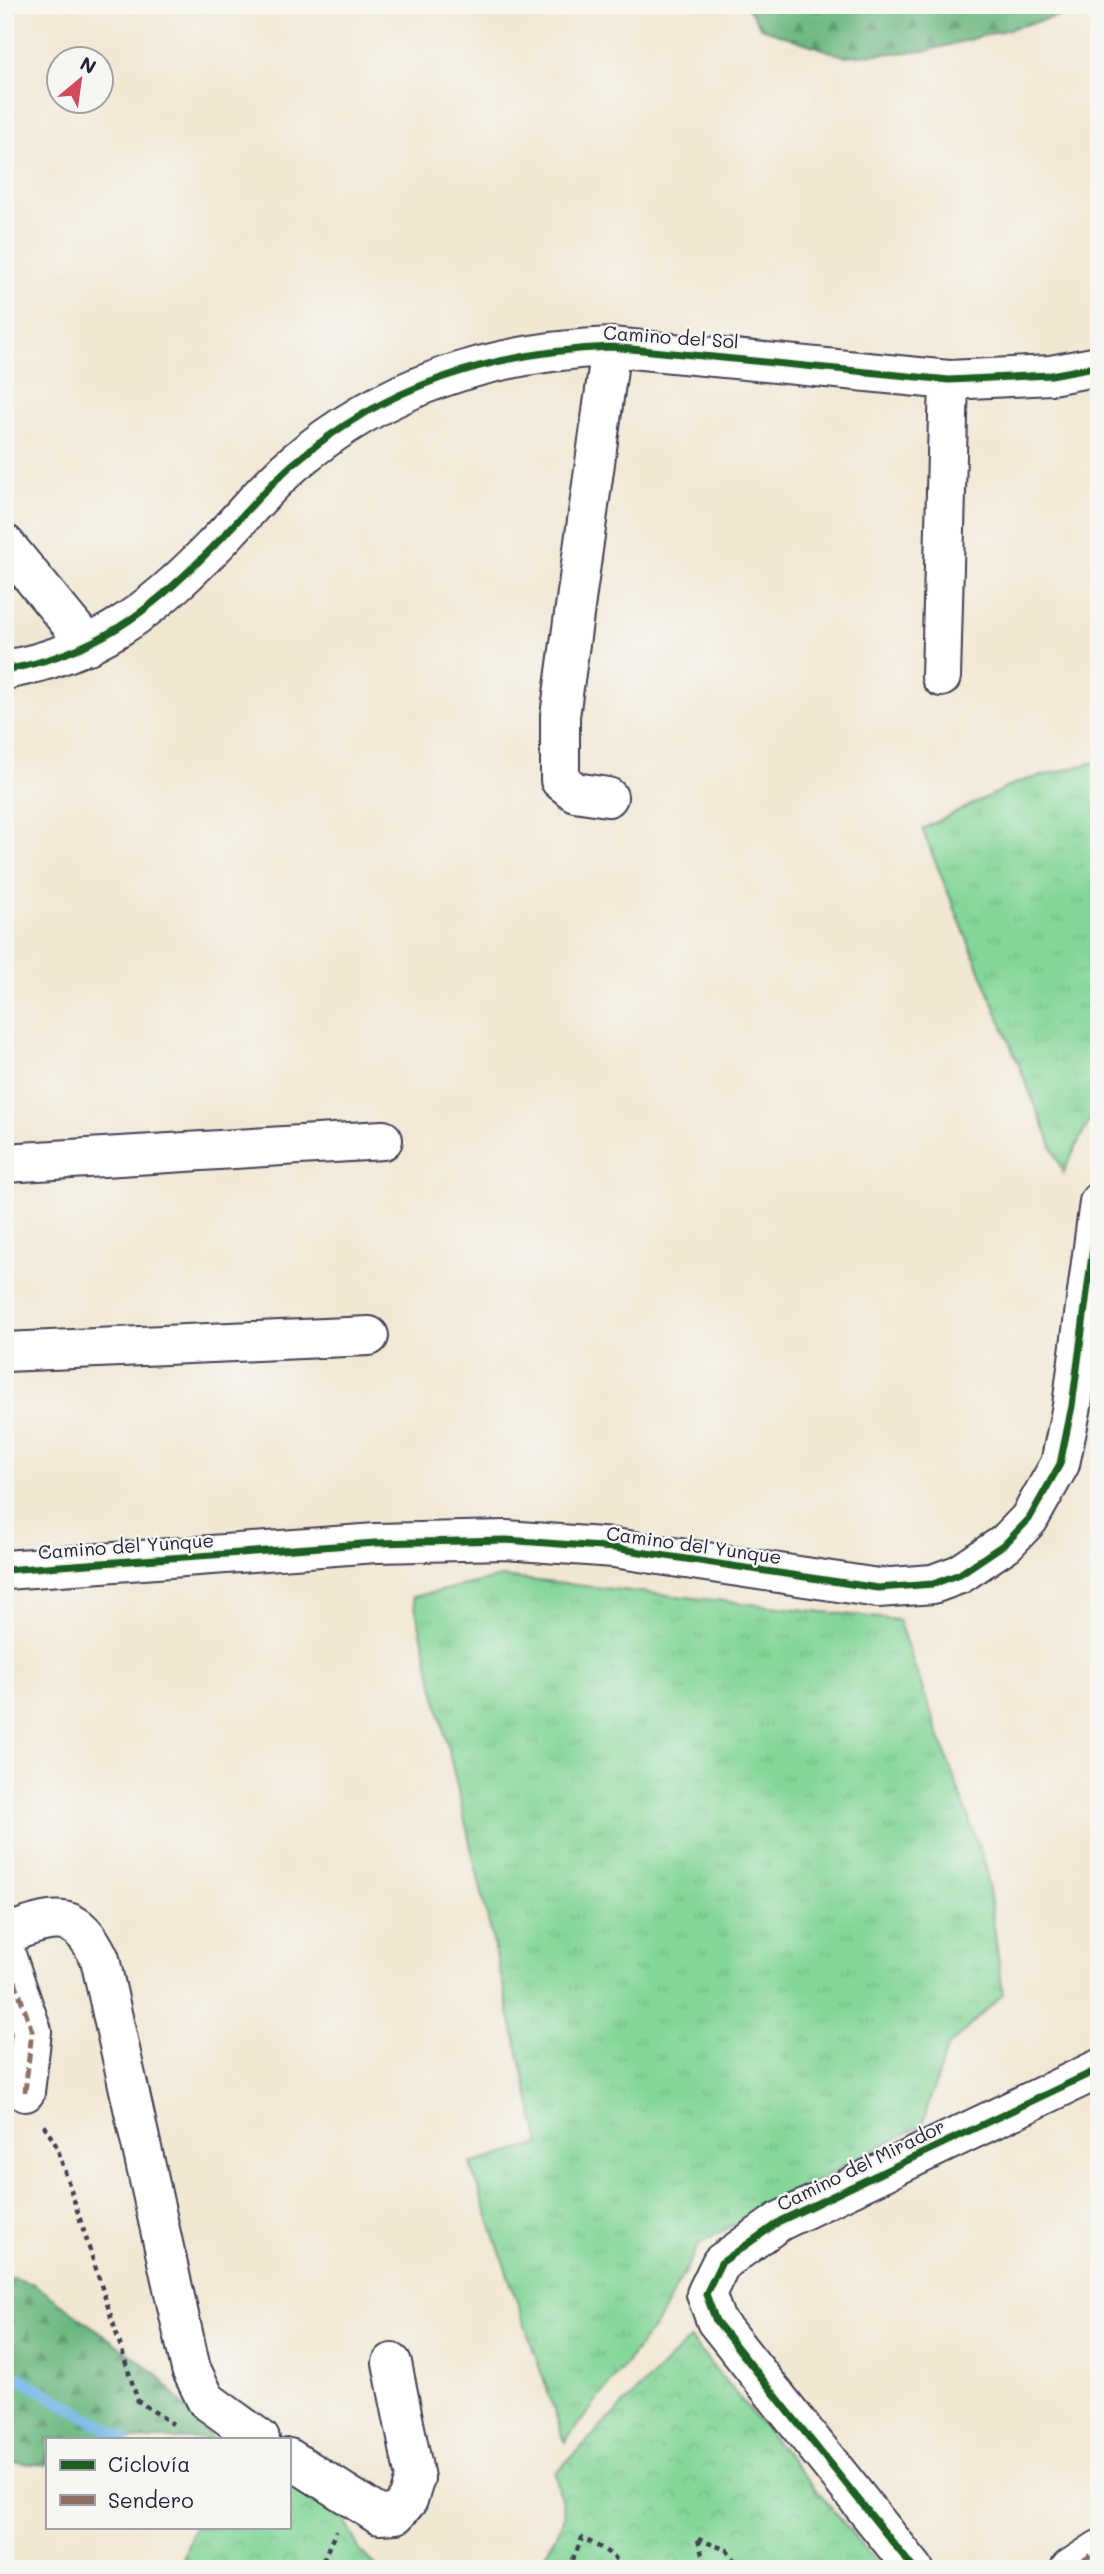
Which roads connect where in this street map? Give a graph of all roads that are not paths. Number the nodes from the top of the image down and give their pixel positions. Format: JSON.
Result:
{"nodes":[{"id":1,"x":611,"y":347,"type":"junction"},
{"id":2,"x":1099,"y":366,"type":"edge"},
{"id":3,"x":949,"y":380,"type":"junction"},
{"id":4,"x":5,"y":544,"type":"edge"},
{"id":5,"x":88,"y":645,"type":"junction"},
{"id":6,"x":5,"y":670,"type":"edge"},
{"id":7,"x":941,"y":677,"type":"dead end"},
{"id":8,"x":608,"y":797,"type":"dead end"},
{"id":9,"x":383,"y":1140,"type":"dead end"},
{"id":10,"x":5,"y":1163,"type":"edge"},
{"id":11,"x":1099,"y":1202,"type":"edge"},
{"id":12,"x":369,"y":1336,"type":"dead end"},
{"id":13,"x":5,"y":1352,"type":"edge"},
{"id":14,"x":5,"y":1570,"type":"edge"},
{"id":15,"x":5,"y":1934,"type":"edge"},
{"id":16,"x":5,"y":1952,"type":"edge"},
{"id":17,"x":19,"y":2029,"type":"edge"},
{"id":18,"x":1099,"y":2069,"type":"edge"},
{"id":19,"x":24,"y":2092,"type":"road end"},
{"id":20,"x":393,"y":2363,"type":"dead end"},
{"id":21,"x":259,"y":2438,"type":"edge"},
{"id":22,"x":290,"y":2459,"type":"edge"},
{"id":23,"x":1099,"y":2550,"type":"edge"},
{"id":24,"x":914,"y":2569,"type":"edge"},
{"id":25,"x":1070,"y":2569,"type":"edge"}],
"edges":[{"from":1,"to":3,"type":"street","name":"Camino del Sol"},
{"from":1,"to":5,"type":"street","name":"Camino del Sol"},
{"from":1,"to":8,"type":"street"},
{"from":2,"to":3,"type":"street","name":"Camino del Sol"},
{"from":3,"to":7,"type":"street"},
{"from":4,"to":5,"type":"street"},
{"from":5,"to":6,"type":"street","name":"Camino del Sol"},
{"from":9,"to":10,"type":"street"},
{"from":11,"to":14,"type":"street","name":"Camino del Yunque"},
{"from":12,"to":13,"type":"street"},
{"from":15,"to":21,"type":"street"},
{"from":16,"to":17,"type":"street"},
{"from":17,"to":19,"type":"street"},
{"from":18,"to":24,"type":"street","name":"Camino del Mirador"},
{"from":20,"to":22,"type":"street"},
{"from":23,"to":25,"type":"street"}]}
